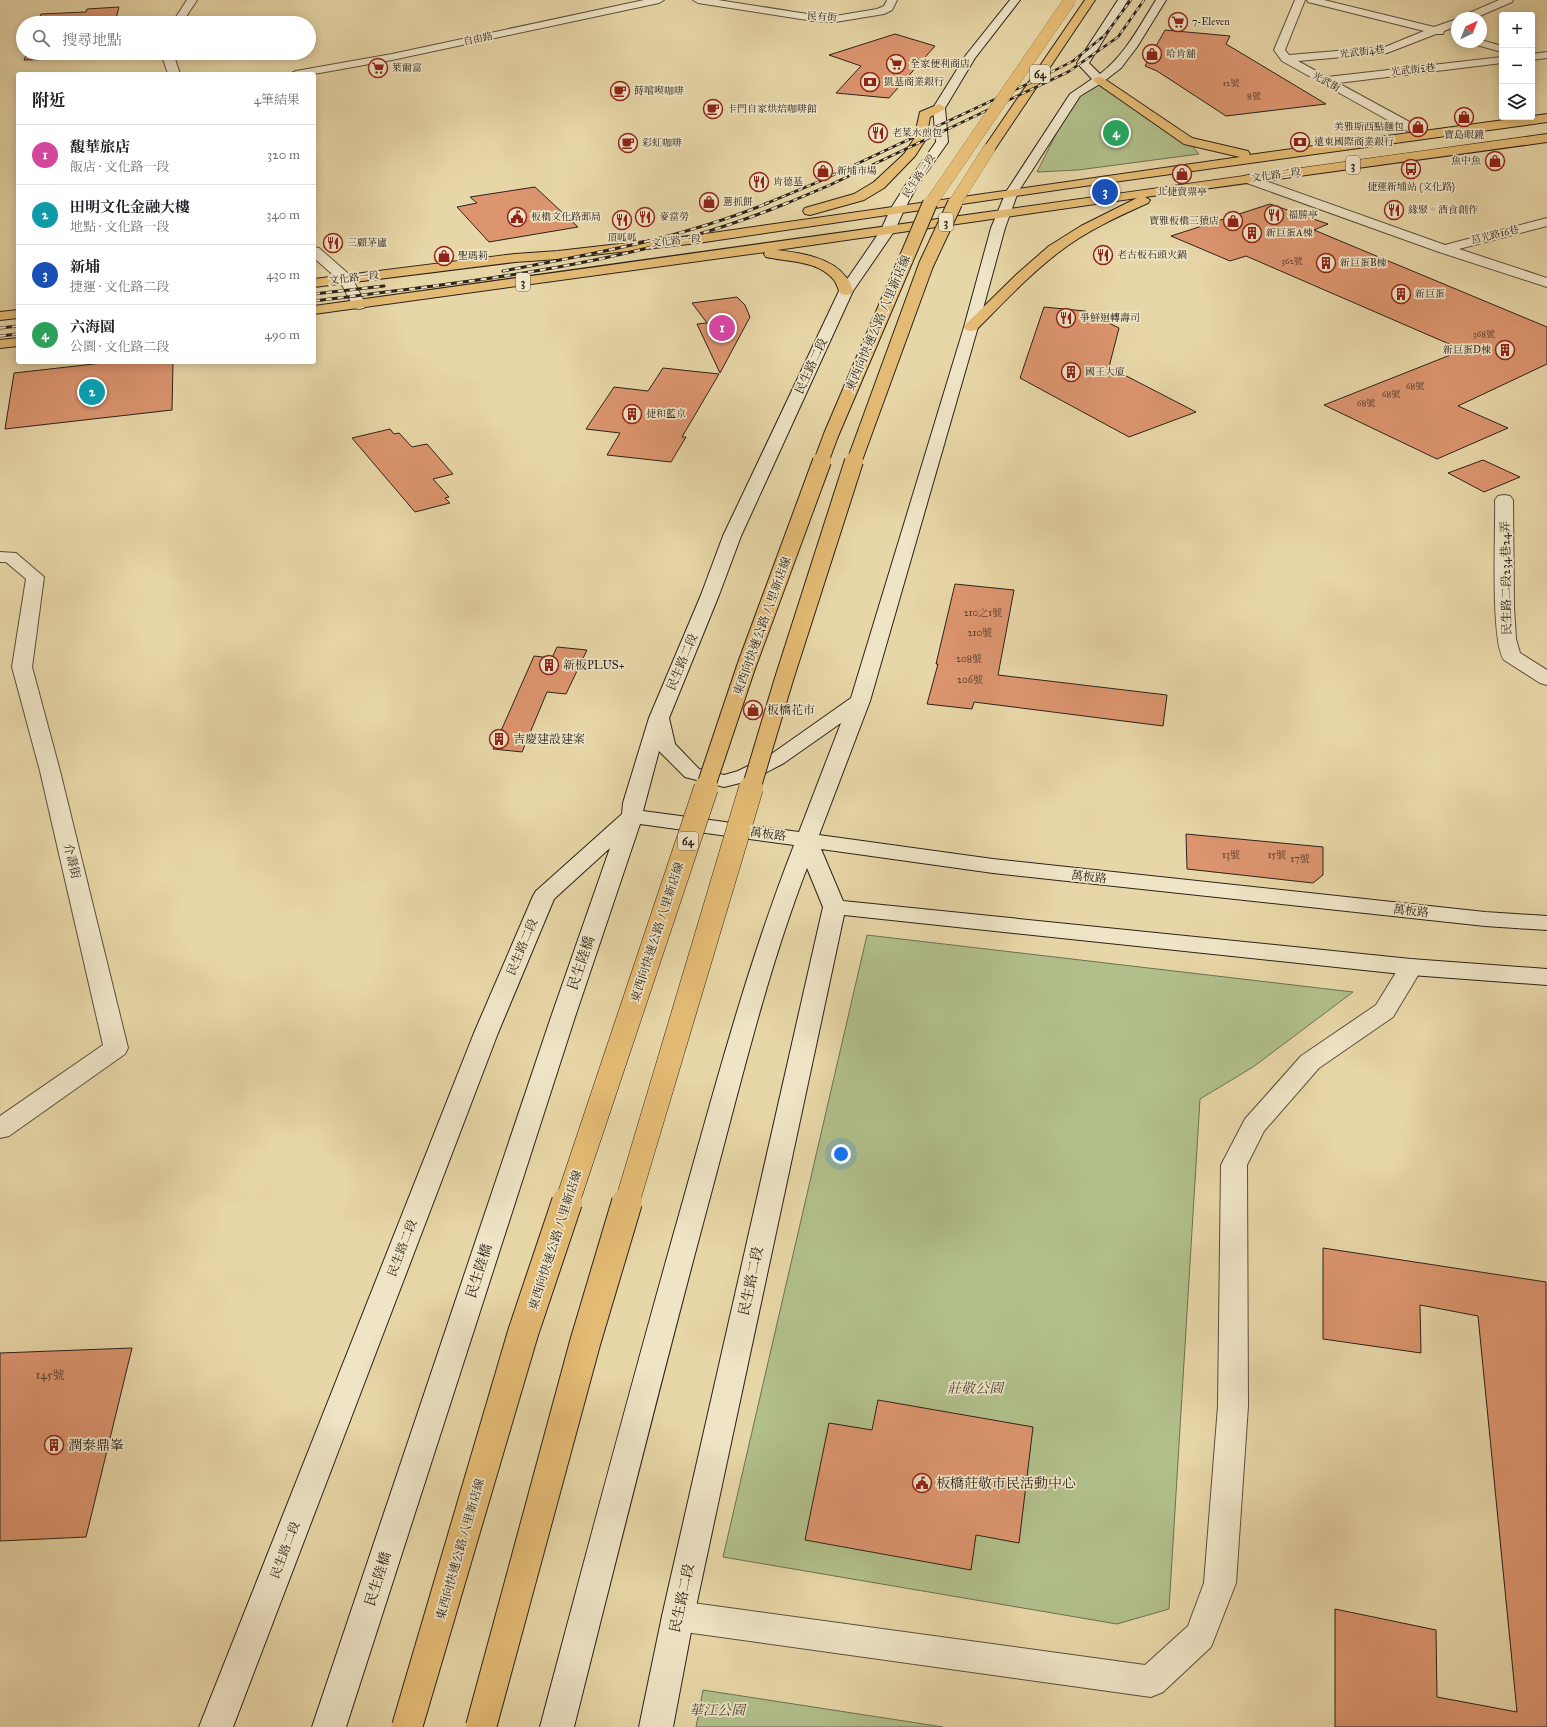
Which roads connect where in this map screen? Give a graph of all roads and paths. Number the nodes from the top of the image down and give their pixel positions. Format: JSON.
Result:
{"nodes":[{"id":1,"x":192,"y":0,"type":"edge"},
{"id":2,"x":658,"y":0,"type":"edge"},
{"id":3,"x":698,"y":0,"type":"edge"},
{"id":4,"x":892,"y":0,"type":"edge"},
{"id":5,"x":1015,"y":0,"type":"edge"},
{"id":6,"x":1070,"y":0,"type":"edge"},
{"id":7,"x":1090,"y":0,"type":"edge"},
{"id":8,"x":1123,"y":0,"type":"edge"},
{"id":9,"x":1161,"y":0,"type":"edge"},
{"id":10,"x":1300,"y":0,"type":"edge"},
{"id":11,"x":1312,"y":0,"type":"edge"},
{"id":12,"x":1508,"y":0,"type":"edge"},
{"id":13,"x":1480,"y":12,"type":"edge"},
{"id":14,"x":182,"y":16,"type":"edge"},
{"id":15,"x":1451,"y":24,"type":"edge"},
{"id":16,"x":1435,"y":31,"type":"junction"},
{"id":17,"x":1450,"y":35,"type":"dead end"},
{"id":18,"x":1487,"y":45,"type":"edge"},
{"id":19,"x":1499,"y":48,"type":"edge"},
{"id":20,"x":1547,"y":55,"type":"edge"},
{"id":21,"x":1535,"y":57,"type":"edge"},
{"id":22,"x":1286,"y":59,"type":"junction"},
{"id":23,"x":169,"y":60,"type":"edge"},
{"id":24,"x":1499,"y":60,"type":"edge"},
{"id":25,"x":173,"y":72,"type":"edge"},
{"id":26,"x":307,"y":72,"type":"edge"},
{"id":27,"x":1099,"y":80,"type":"junction"},
{"id":28,"x":1324,"y":81,"type":"junction"},
{"id":29,"x":939,"y":108,"type":"junction"},
{"id":30,"x":1547,"y":118,"type":"edge"},
{"id":31,"x":1424,"y":135,"type":"junction"},
{"id":32,"x":1547,"y":138,"type":"edge"},
{"id":33,"x":1267,"y":156,"type":"junction"},
{"id":34,"x":1249,"y":179,"type":"junction"},
{"id":35,"x":1012,"y":192,"type":"junction"},
{"id":36,"x":1160,"y":192,"type":"junction"},
{"id":37,"x":897,"y":210,"type":"junction"},
{"id":38,"x":1005,"y":214,"type":"junction"},
{"id":39,"x":1547,"y":222,"type":"edge"},
{"id":40,"x":888,"y":230,"type":"junction"},
{"id":41,"x":736,"y":233,"type":"junction"},
{"id":42,"x":1444,"y":249,"type":"junction"},
{"id":43,"x":316,"y":253,"type":"edge"},
{"id":44,"x":732,"y":253,"type":"junction"},
{"id":45,"x":346,"y":279,"type":"junction"},
{"id":46,"x":316,"y":283,"type":"edge"},
{"id":47,"x":1547,"y":283,"type":"edge"},
{"id":48,"x":846,"y":291,"type":"junction"},
{"id":49,"x":359,"y":305,"type":"junction"},
{"id":50,"x":316,"y":310,"type":"edge"},
{"id":51,"x":16,"y":314,"type":"edge"},
{"id":52,"x":0,"y":316,"type":"edge"},
{"id":53,"x":971,"y":327,"type":"junction"},
{"id":54,"x":16,"y":342,"type":"edge"},
{"id":55,"x":0,"y":344,"type":"edge"},
{"id":56,"x":1504,"y":500,"type":"dead end"},
{"id":57,"x":0,"y":557,"type":"edge"},
{"id":58,"x":1547,"y":679,"type":"edge"},
{"id":59,"x":860,"y":701,"type":"junction"},
{"id":60,"x":659,"y":718,"type":"junction"},
{"id":61,"x":632,"y":816,"type":"junction"},
{"id":62,"x":806,"y":840,"type":"junction"},
{"id":63,"x":834,"y":907,"type":"junction"},
{"id":64,"x":1547,"y":923,"type":"edge"},
{"id":65,"x":1411,"y":967,"type":"junction"},
{"id":66,"x":1547,"y":977,"type":"edge"},
{"id":67,"x":0,"y":1129,"type":"edge"},
{"id":68,"x":678,"y":1616,"type":"junction"},
{"id":69,"x":216,"y":1727,"type":"edge"},
{"id":70,"x":330,"y":1727,"type":"edge"},
{"id":71,"x":407,"y":1727,"type":"edge"},
{"id":72,"x":481,"y":1727,"type":"edge"},
{"id":73,"x":557,"y":1727,"type":"edge"},
{"id":74,"x":656,"y":1727,"type":"edge"}],
"edges":[{"from":1,"to":14,"type":"main road"},
{"from":2,"to":26,"type":"main road","name":"自由路"},
{"from":3,"to":4,"type":"main road","name":"民有街"},
{"from":5,"to":29,"type":"main road"},
{"from":6,"to":71,"type":"main road","name":"東西向快速公路 八里新店線","number":"64","bridge":true},
{"from":7,"to":72,"type":"main road","name":"東西向快速公路 八里新店線","number":"64","bridge":true},
{"from":8,"to":27,"type":"main road"},
{"from":9,"to":27,"type":"main road"},
{"from":10,"to":22,"type":"main road"},
{"from":11,"to":16,"type":"main road"},
{"from":12,"to":13,"type":"main road"},
{"from":15,"to":16,"type":"main road","name":"光武街4巷"},
{"from":16,"to":17,"type":"main road"},
{"from":16,"to":22,"type":"main road","name":"光武街4巷"},
{"from":18,"to":19,"type":"main road"},
{"from":20,"to":21,"type":"main road"},
{"from":22,"to":28,"type":"main road","name":"光武街"},
{"from":23,"to":25,"type":"main road"},
{"from":24,"to":28,"type":"main road","name":"光武街2巷"},
{"from":27,"to":33,"type":"main road"},
{"from":27,"to":35,"type":"main road"},
{"from":28,"to":31,"type":"main road","name":"光武街"},
{"from":29,"to":37,"type":"main road","name":"民生路三段"},
{"from":29,"to":41,"type":"main road"},
{"from":30,"to":31,"type":"main road","name":"文化路二段","number":"3"},
{"from":31,"to":33,"type":"main road","name":"文化路二段","number":"3"},
{"from":32,"to":34,"type":"main road","name":"文化路二段","number":"3"},
{"from":33,"to":35,"type":"main road","name":"文化路二段","number":"3"},
{"from":34,"to":36,"type":"main road","name":"文化路二段","number":"3"},
{"from":34,"to":42,"type":"main road"},
{"from":35,"to":37,"type":"main road","name":"文化路一段","number":"3"},
{"from":35,"to":38,"type":"main road"},
{"from":36,"to":38,"type":"main road","name":"文化路二段","number":"3"},
{"from":36,"to":53,"type":"main road"},
{"from":37,"to":40,"type":"main road","name":"民生路二段"},
{"from":37,"to":41,"type":"main road","name":"文化路一段","number":"3"},
{"from":38,"to":40,"type":"main road","name":"文化路一段","number":"3"},
{"from":38,"to":53,"type":"main road"},
{"from":39,"to":42,"type":"main road","name":"莒光路16巷"},
{"from":40,"to":44,"type":"main road","name":"文化路一段","number":"3"},
{"from":40,"to":48,"type":"main road","name":"民生路二段"},
{"from":41,"to":45,"type":"main road","name":"文化路一段","number":"3"},
{"from":42,"to":47,"type":"main road"},
{"from":43,"to":45,"type":"main road"},
{"from":44,"to":48,"type":"main road"},
{"from":44,"to":49,"type":"main road","name":"文化路一段","number":"3"},
{"from":45,"to":46,"type":"main road","name":"文化路一段","number":"3"},
{"from":45,"to":49,"type":"main road"},
{"from":48,"to":60,"type":"main road","name":"民生路二段"},
{"from":49,"to":50,"type":"main road","name":"文化路一段","number":"3"},
{"from":51,"to":52,"type":"main road"},
{"from":53,"to":59,"type":"main road"},
{"from":54,"to":55,"type":"main road"},
{"from":56,"to":58,"type":"main road","name":"民生路二段234巷24弄"},
{"from":57,"to":67,"type":"main road","name":"介壽街"},
{"from":59,"to":60,"type":"main road"},
{"from":59,"to":62,"type":"main road"},
{"from":60,"to":61,"type":"main road","name":"民生路二段"},
{"from":61,"to":62,"type":"main road","name":"萬板路"},
{"from":61,"to":69,"type":"main road","name":"民生路二段"},
{"from":61,"to":70,"type":"main road","name":"民生陸橋"},
{"from":62,"to":63,"type":"main road"},
{"from":62,"to":64,"type":"main road","name":"萬板路"},
{"from":62,"to":73,"type":"main road"},
{"from":63,"to":65,"type":"main road"},
{"from":63,"to":68,"type":"main road","name":"民生路二段"},
{"from":65,"to":66,"type":"main road"},
{"from":65,"to":68,"type":"main road"},
{"from":68,"to":74,"type":"main road","name":"民生路二段"}]}
